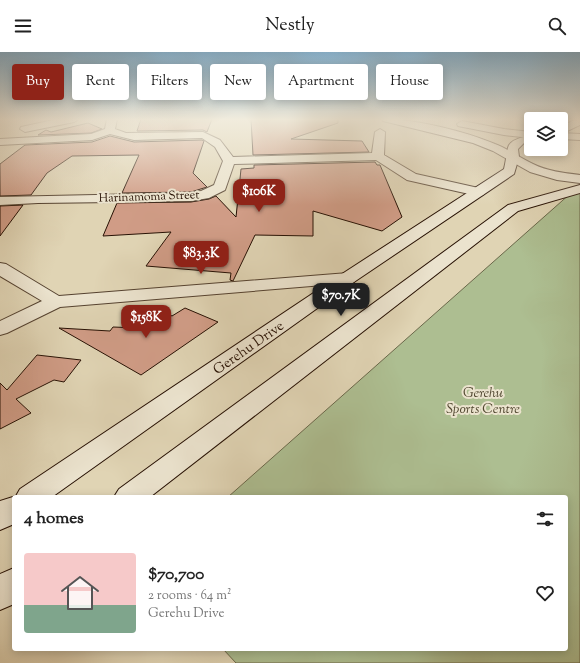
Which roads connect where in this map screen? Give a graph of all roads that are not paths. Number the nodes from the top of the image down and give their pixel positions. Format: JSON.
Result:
{"nodes":[{"id":1,"x":221,"y":148,"type":"edge"},
{"id":2,"x":379,"y":148,"type":"edge"},
{"id":3,"x":495,"y":148,"type":"edge"},
{"id":4,"x":513,"y":148,"type":"edge"},
{"id":5,"x":378,"y":156,"type":"junction"},
{"id":6,"x":513,"y":157,"type":"junction"},
{"id":7,"x":229,"y":161,"type":"junction"},
{"id":8,"x":580,"y":179,"type":"edge"},
{"id":9,"x":580,"y":189,"type":"edge"},
{"id":10,"x":478,"y":192,"type":"junction"},
{"id":11,"x":0,"y":201,"type":"edge"},
{"id":12,"x":0,"y":268,"type":"edge"},
{"id":13,"x":348,"y":278,"type":"junction"},
{"id":14,"x":56,"y":302,"type":"junction"},
{"id":15,"x":0,"y":329,"type":"edge"},
{"id":16,"x":33,"y":495,"type":"edge"},
{"id":17,"x":132,"y":495,"type":"edge"},
{"id":18,"x":12,"y":509,"type":"edge"},
{"id":19,"x":0,"y":517,"type":"edge"},
{"id":20,"x":12,"y":585,"type":"edge"},
{"id":21,"x":0,"y":594,"type":"edge"}],
"edges":[{"from":1,"to":7,"type":"street"},
{"from":2,"to":5,"type":"street"},
{"from":3,"to":6,"type":"street"},
{"from":4,"to":6,"type":"street","name":"Gerehu Drive"},
{"from":5,"to":7,"type":"street"},
{"from":5,"to":10,"type":"street"},
{"from":6,"to":8,"type":"street"},
{"from":6,"to":10,"type":"street","name":"Gerehu Drive"},
{"from":7,"to":11,"type":"street","name":"Harinamoma Street"},
{"from":9,"to":17,"type":"street"},
{"from":10,"to":13,"type":"street","name":"Gerehu Drive"},
{"from":12,"to":14,"type":"street"},
{"from":13,"to":14,"type":"street"},
{"from":13,"to":16,"type":"street","name":"Gerehu Drive"},
{"from":14,"to":15,"type":"street"},
{"from":18,"to":19,"type":"street"},
{"from":20,"to":21,"type":"street"}]}
